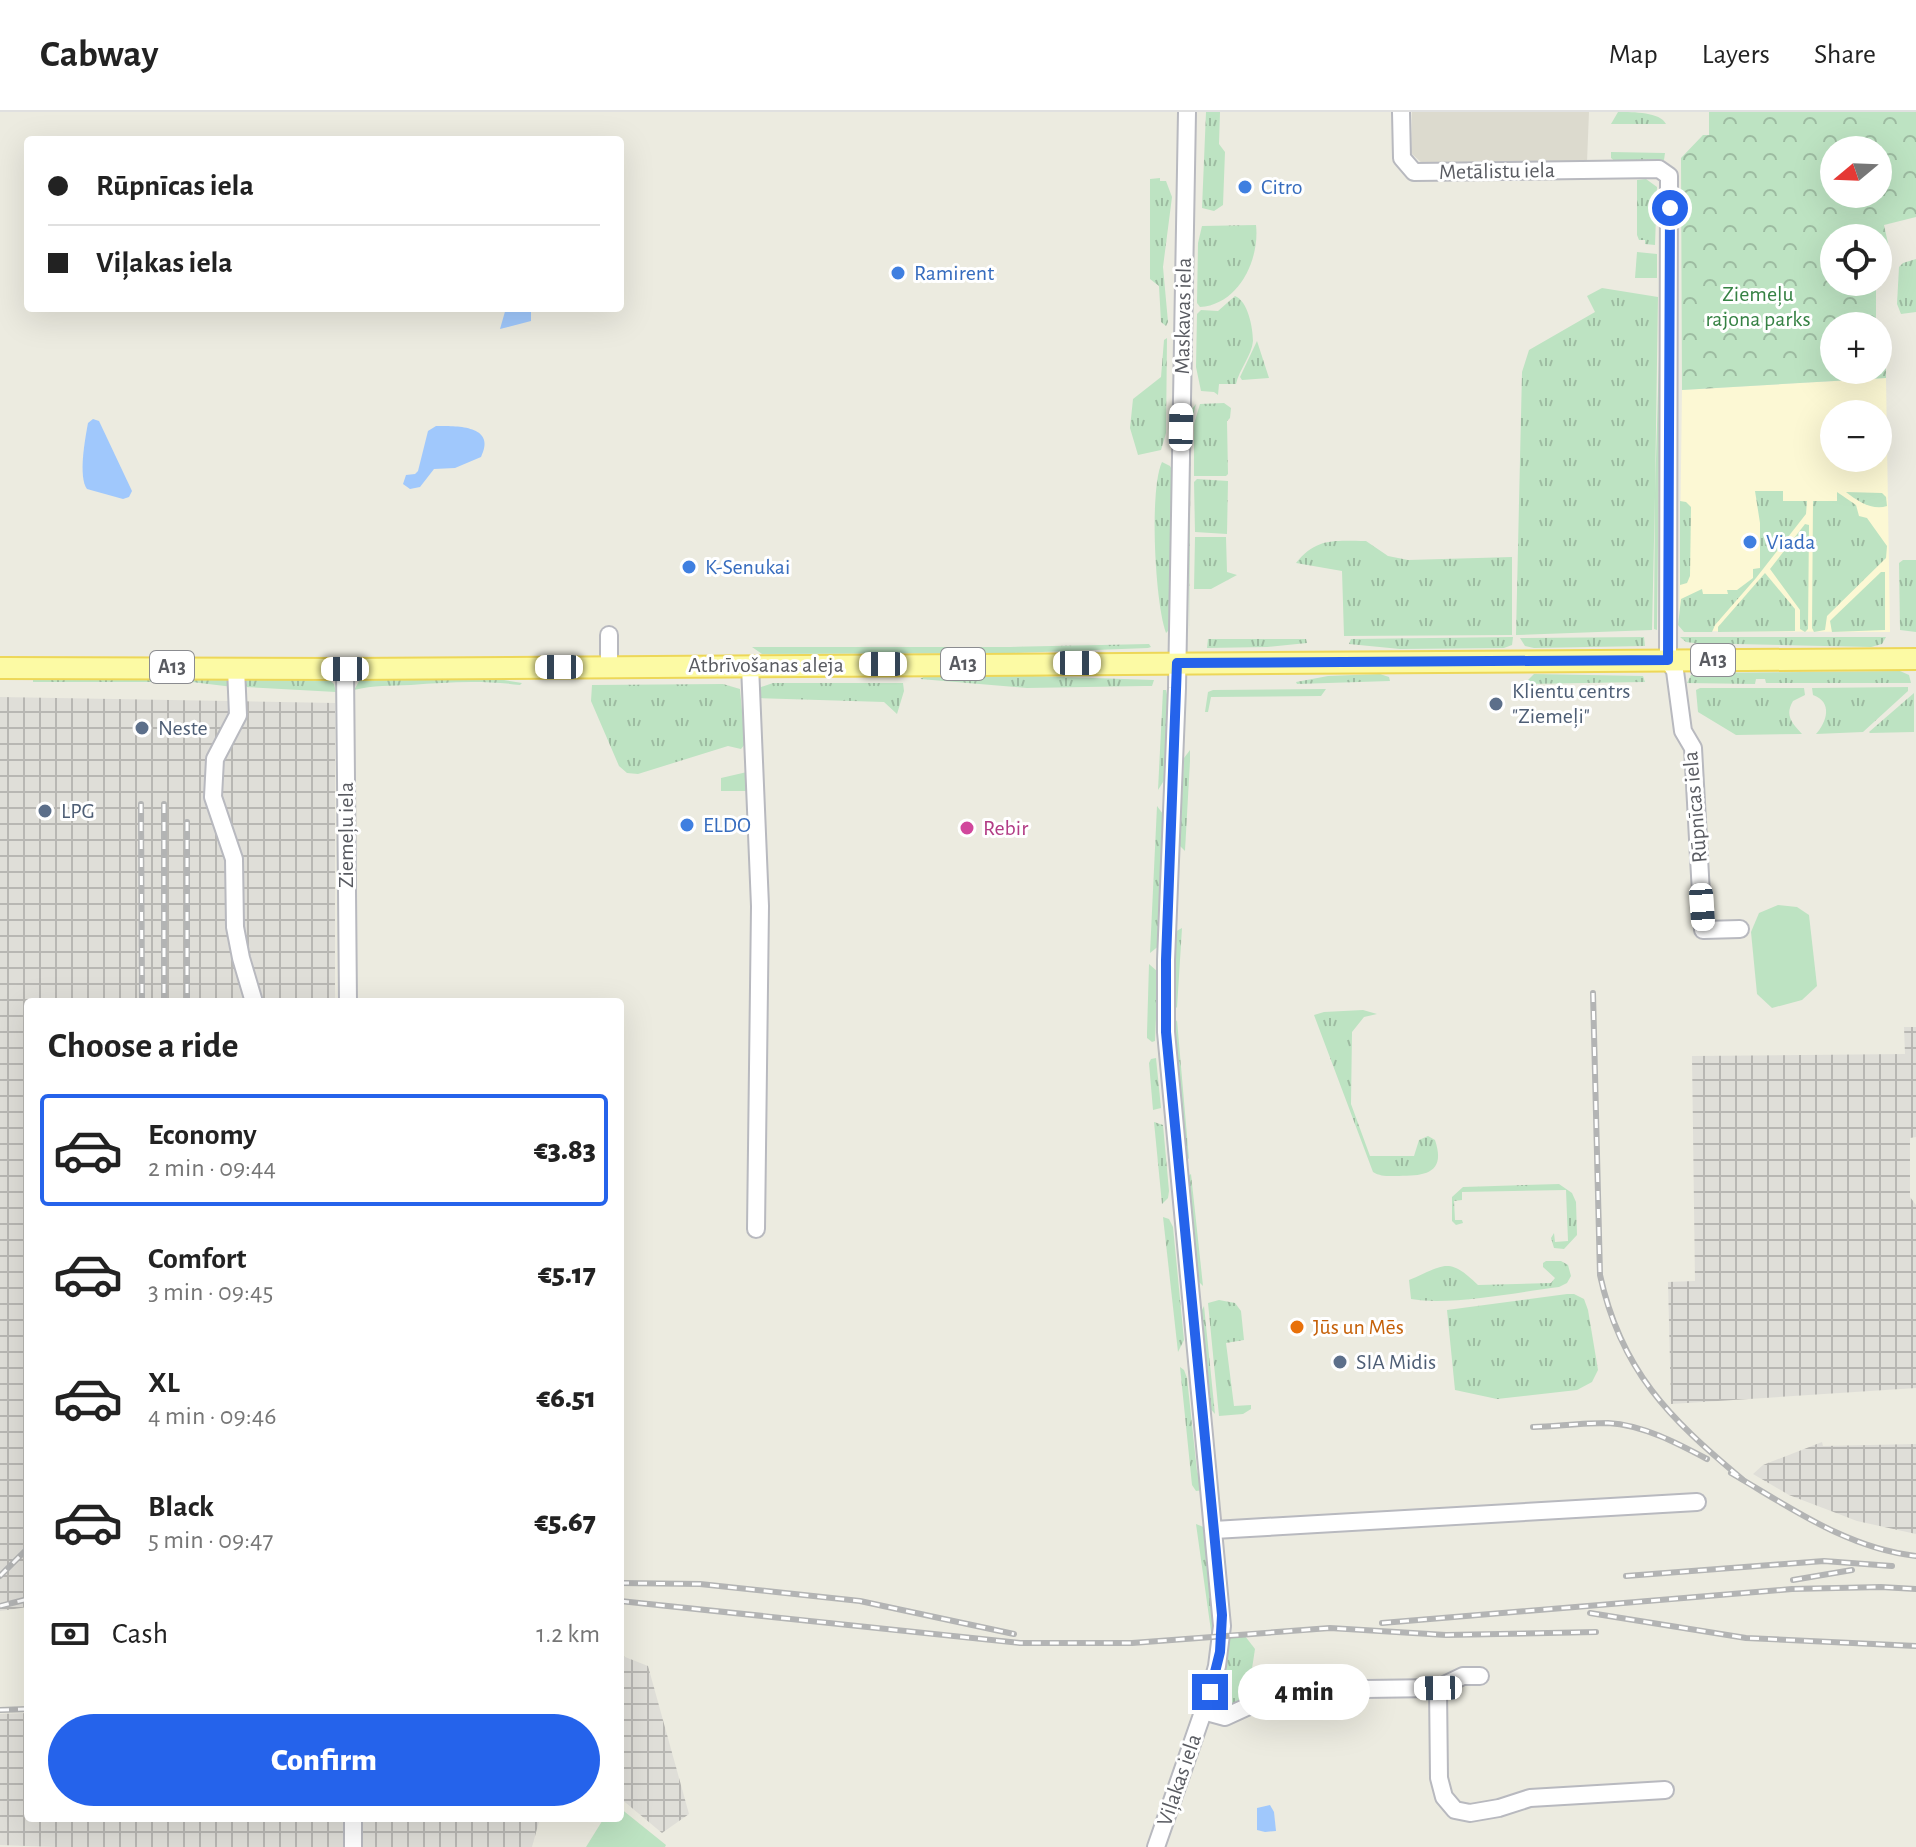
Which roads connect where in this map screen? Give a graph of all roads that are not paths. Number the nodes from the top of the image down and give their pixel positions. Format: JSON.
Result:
{"nodes":[{"id":1,"x":1187,"y":112,"type":"edge"},
{"id":2,"x":1401,"y":112,"type":"edge"},
{"id":3,"x":1666,"y":173,"type":"joint"},
{"id":4,"x":609,"y":635,"type":"dead end"},
{"id":5,"x":1916,"y":659,"type":"edge"},
{"id":6,"x":1668,"y":660,"type":"junction"},
{"id":7,"x":1177,"y":663,"type":"junction"},
{"id":8,"x":750,"y":665,"type":"junction"},
{"id":9,"x":609,"y":667,"type":"junction"},
{"id":10,"x":0,"y":668,"type":"edge"},
{"id":11,"x":236,"y":668,"type":"junction"},
{"id":12,"x":345,"y":669,"type":"junction"},
{"id":13,"x":1740,"y":929,"type":"dead end"},
{"id":14,"x":253,"y":998,"type":"edge"},
{"id":15,"x":348,"y":998,"type":"edge"},
{"id":16,"x":756,"y":1229,"type":"dead end"},
{"id":17,"x":1697,"y":1502,"type":"dead end"},
{"id":18,"x":1214,"y":1530,"type":"junction"},
{"id":19,"x":1480,"y":1676,"type":"dead end"},
{"id":20,"x":1438,"y":1688,"type":"junction"},
{"id":21,"x":1203,"y":1711,"type":"junction"},
{"id":22,"x":1665,"y":1790,"type":"dead end"},
{"id":23,"x":353,"y":1822,"type":"edge"},
{"id":24,"x":1159,"y":1846,"type":"edge"},
{"id":25,"x":353,"y":1847,"type":"edge"}],
"edges":[{"from":1,"to":7,"type":"street","name":"Maskavas iela"},
{"from":2,"to":3,"type":"street","name":"Metālistu iela"},
{"from":3,"to":6,"type":"street","name":"Rūpnīcas iela"},
{"from":4,"to":9,"type":"street"},
{"from":5,"to":6,"type":"main road","name":"Atbrīvošanas aleja","number":"A13"},
{"from":6,"to":7,"type":"main road","name":"Atbrīvošanas aleja","number":"A13"},
{"from":6,"to":13,"type":"street","name":"Rūpnīcas iela"},
{"from":7,"to":8,"type":"main road","name":"Atbrīvošanas aleja","number":"A13"},
{"from":7,"to":18,"type":"street","name":"Viļakas iela"},
{"from":8,"to":9,"type":"main road","name":"Atbrīvošanas aleja","number":"A13"},
{"from":8,"to":16,"type":"street"},
{"from":9,"to":12,"type":"main road","name":"Atbrīvošanas aleja","number":"A13"},
{"from":10,"to":11,"type":"main road","name":"Atbrīvošanas aleja","number":"A13"},
{"from":11,"to":12,"type":"main road","name":"Atbrīvošanas aleja","number":"A13"},
{"from":11,"to":14,"type":"street"},
{"from":12,"to":15,"type":"street","name":"Ziemeļu iela"},
{"from":17,"to":18,"type":"street"},
{"from":18,"to":21,"type":"street","name":"Viļakas iela"},
{"from":19,"to":20,"type":"street"},
{"from":20,"to":21,"type":"street"},
{"from":20,"to":22,"type":"street"},
{"from":21,"to":24,"type":"street","name":"Viļakas iela"},
{"from":23,"to":25,"type":"street"}]}
